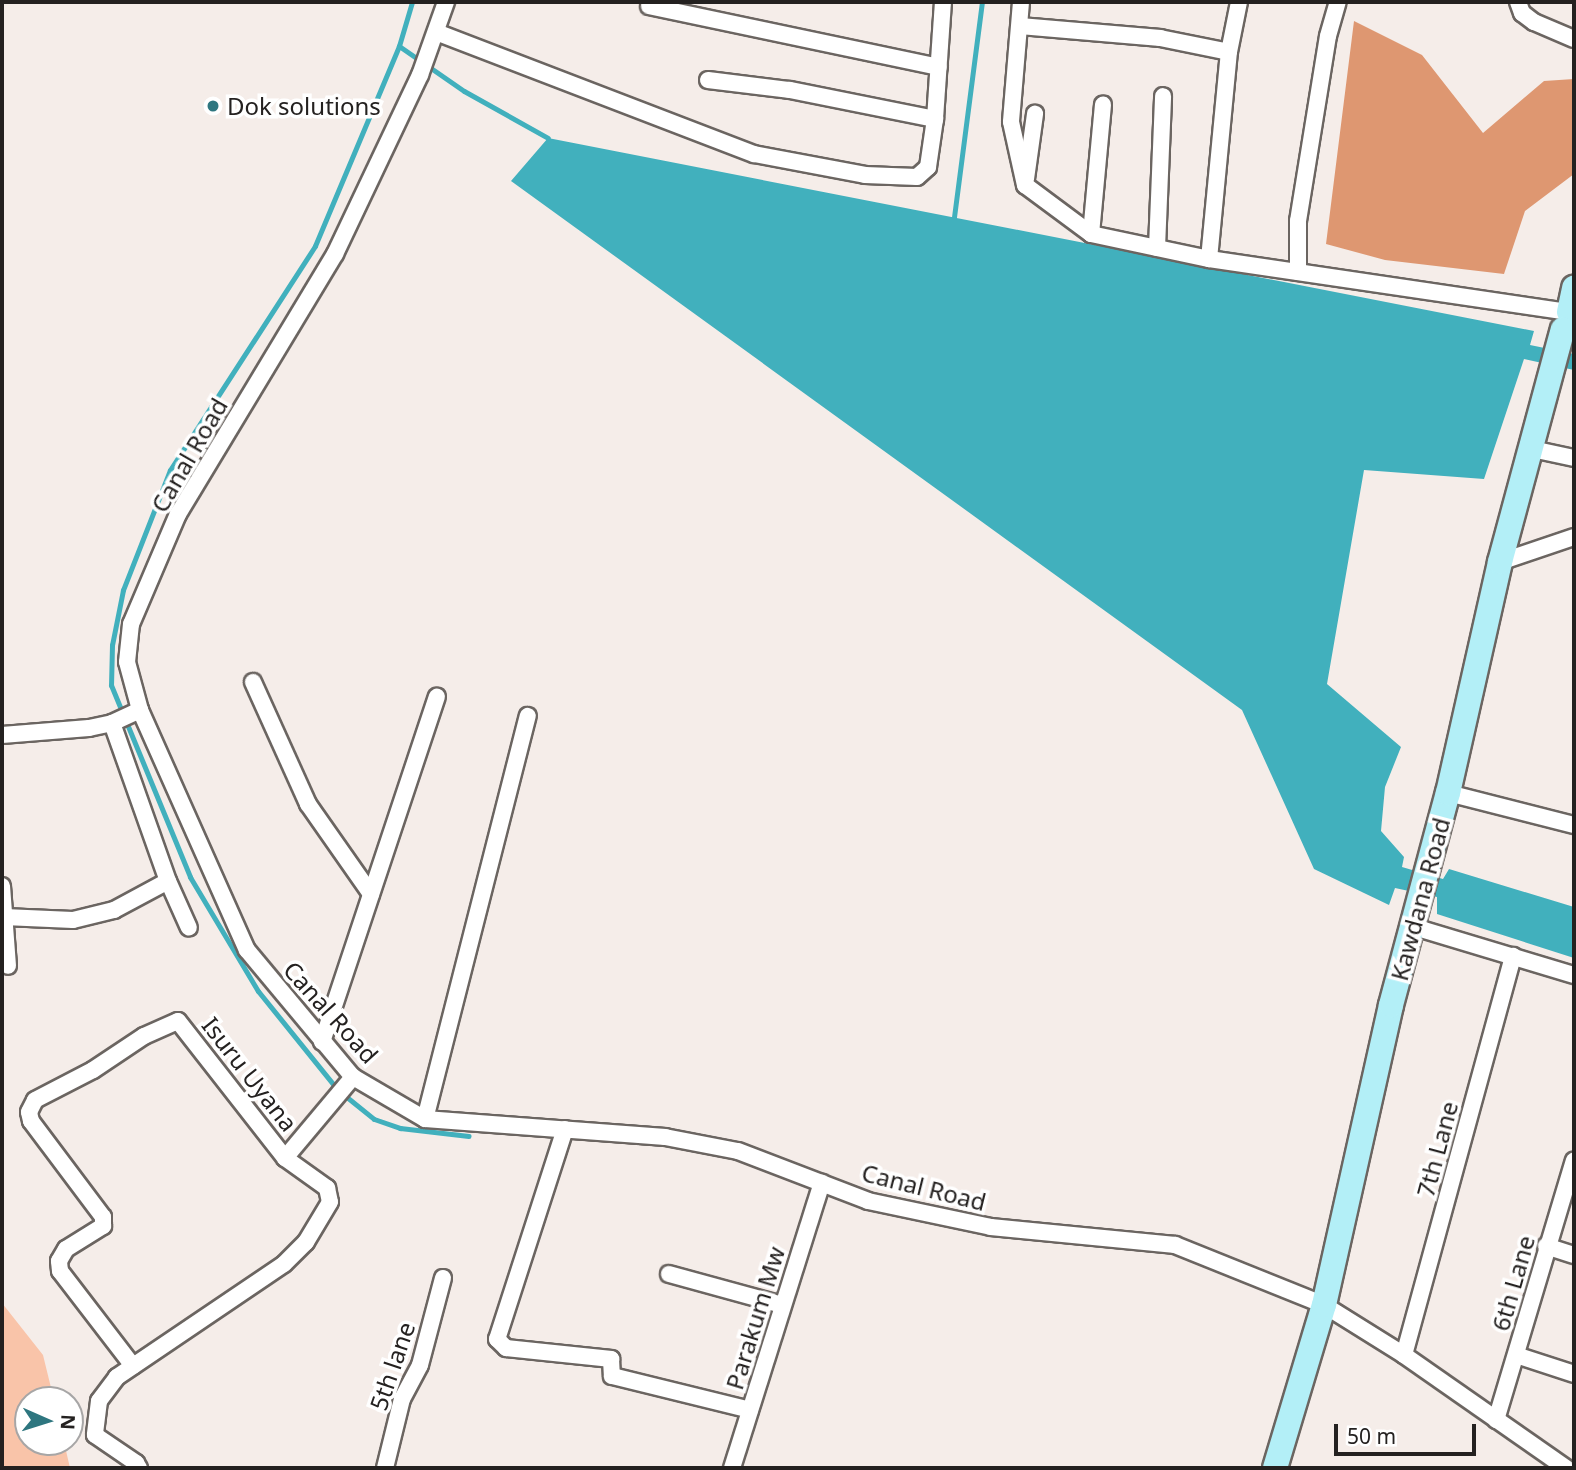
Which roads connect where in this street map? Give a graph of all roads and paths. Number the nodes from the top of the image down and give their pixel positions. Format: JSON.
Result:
{"nodes":[{"id":1,"x":446,"y":2,"type":"edge"},
{"id":2,"x":943,"y":2,"type":"edge"},
{"id":3,"x":1021,"y":2,"type":"edge"},
{"id":4,"x":1239,"y":2,"type":"edge"},
{"id":5,"x":1338,"y":2,"type":"edge"},
{"id":6,"x":1518,"y":2,"type":"edge"},
{"id":7,"x":649,"y":6,"type":"dead end"},
{"id":8,"x":1020,"y":26,"type":"junction"},
{"id":9,"x":436,"y":32,"type":"junction"},
{"id":10,"x":1574,"y":39,"type":"edge"},
{"id":11,"x":1229,"y":52,"type":"junction"},
{"id":12,"x":939,"y":67,"type":"junction"},
{"id":13,"x":708,"y":80,"type":"dead end"},
{"id":14,"x":1163,"y":96,"type":"dead end"},
{"id":15,"x":1103,"y":106,"type":"dead end"},
{"id":16,"x":1035,"y":114,"type":"dead end"},
{"id":17,"x":935,"y":120,"type":"junction"},
{"id":18,"x":1025,"y":185,"type":"junction"},
{"id":19,"x":1090,"y":234,"type":"junction"},
{"id":20,"x":1157,"y":248,"type":"junction"},
{"id":21,"x":1209,"y":259,"type":"junction"},
{"id":22,"x":1298,"y":272,"type":"junction"},
{"id":23,"x":1574,"y":288,"type":"edge"},
{"id":24,"x":1566,"y":321,"type":"junction"},
{"id":25,"x":1532,"y":449,"type":"junction"},
{"id":26,"x":1574,"y":458,"type":"edge"},
{"id":27,"x":1574,"y":537,"type":"edge"},
{"id":28,"x":1500,"y":562,"type":"junction"},
{"id":29,"x":253,"y":682,"type":"dead end"},
{"id":30,"x":437,"y":697,"type":"dead end"},
{"id":31,"x":528,"y":716,"type":"dead end"},
{"id":32,"x":125,"y":717,"type":"junction"},
{"id":33,"x":2,"y":735,"type":"edge"},
{"id":34,"x":1448,"y":793,"type":"junction"},
{"id":35,"x":1569,"y":821,"type":"edge"},
{"id":36,"x":168,"y":881,"type":"junction"},
{"id":37,"x":2,"y":886,"type":"edge"},
{"id":38,"x":371,"y":894,"type":"junction"},
{"id":39,"x":4,"y":917,"type":"junction"},
{"id":40,"x":1414,"y":927,"type":"junction"},
{"id":41,"x":188,"y":928,"type":"dead end"},
{"id":42,"x":1513,"y":956,"type":"junction"},
{"id":43,"x":8,"y":966,"type":"dead end"},
{"id":44,"x":1574,"y":975,"type":"edge"},
{"id":45,"x":321,"y":1042,"type":"junction"},
{"id":46,"x":351,"y":1080,"type":"junction"},
{"id":47,"x":425,"y":1119,"type":"junction"},
{"id":48,"x":565,"y":1129,"type":"junction"},
{"id":49,"x":285,"y":1158,"type":"junction"},
{"id":50,"x":1574,"y":1160,"type":"edge"},
{"id":51,"x":822,"y":1183,"type":"junction"},
{"id":52,"x":1546,"y":1246,"type":"junction"},
{"id":53,"x":1574,"y":1255,"type":"edge"},
{"id":54,"x":669,"y":1273,"type":"dead end"},
{"id":55,"x":443,"y":1278,"type":"dead end"},
{"id":56,"x":782,"y":1305,"type":"junction"},
{"id":57,"x":1324,"y":1305,"type":"junction"},
{"id":58,"x":1405,"y":1355,"type":"junction"},
{"id":59,"x":1516,"y":1355,"type":"junction"},
{"id":60,"x":133,"y":1366,"type":"junction"},
{"id":61,"x":1574,"y":1374,"type":"edge"},
{"id":62,"x":750,"y":1410,"type":"junction"},
{"id":63,"x":1496,"y":1420,"type":"junction"},
{"id":64,"x":139,"y":1468,"type":"edge"},
{"id":65,"x":385,"y":1468,"type":"edge"},
{"id":66,"x":732,"y":1468,"type":"edge"},
{"id":67,"x":1275,"y":1468,"type":"edge"},
{"id":68,"x":1566,"y":1468,"type":"edge"}],
"edges":[{"from":1,"to":9,"type":"street","name":"Canal Road"},
{"from":2,"to":12,"type":"street"},
{"from":3,"to":8,"type":"street"},
{"from":4,"to":11,"type":"street"},
{"from":5,"to":22,"type":"street"},
{"from":6,"to":10,"type":"street"},
{"from":7,"to":12,"type":"street"},
{"from":8,"to":11,"type":"street"},
{"from":8,"to":18,"type":"street"},
{"from":9,"to":17,"type":"street"},
{"from":9,"to":32,"type":"street","name":"Canal Road"},
{"from":11,"to":21,"type":"street"},
{"from":12,"to":17,"type":"street"},
{"from":13,"to":17,"type":"street"},
{"from":14,"to":20,"type":"street"},
{"from":15,"to":19,"type":"street"},
{"from":16,"to":18,"type":"street"},
{"from":18,"to":19,"type":"street"},
{"from":19,"to":20,"type":"street"},
{"from":20,"to":21,"type":"street"},
{"from":21,"to":22,"type":"street"},
{"from":22,"to":24,"type":"street"},
{"from":23,"to":24,"type":"main road","name":"Kawdana Road"},
{"from":24,"to":25,"type":"main road","name":"Kawdana Road"},
{"from":25,"to":26,"type":"street"},
{"from":25,"to":28,"type":"main road","name":"Kawdana Road"},
{"from":27,"to":28,"type":"street"},
{"from":28,"to":34,"type":"main road","name":"Kawdana Road"},
{"from":29,"to":38,"type":"street"},
{"from":30,"to":38,"type":"street"},
{"from":31,"to":47,"type":"street"},
{"from":32,"to":33,"type":"street"},
{"from":32,"to":36,"type":"street"},
{"from":32,"to":45,"type":"street","name":"Canal Road"},
{"from":34,"to":35,"type":"street"},
{"from":34,"to":40,"type":"main road","name":"Kawdana Road"},
{"from":36,"to":39,"type":"street"},
{"from":36,"to":41,"type":"street"},
{"from":37,"to":39,"type":"street"},
{"from":38,"to":45,"type":"street"},
{"from":39,"to":43,"type":"street"},
{"from":40,"to":42,"type":"street"},
{"from":40,"to":57,"type":"main road","name":"Kawdana Road"},
{"from":42,"to":44,"type":"street"},
{"from":42,"to":58,"type":"street","name":"7th Lane"},
{"from":45,"to":46,"type":"street","name":"Canal Road"},
{"from":46,"to":47,"type":"street","name":"Canal Road"},
{"from":46,"to":49,"type":"street"},
{"from":47,"to":48,"type":"street","name":"Canal Road"},
{"from":48,"to":51,"type":"street","name":"Canal Road"},
{"from":48,"to":62,"type":"street"},
{"from":49,"to":60,"type":"street","name":"Isuru Uyana"},
{"from":49,"to":60,"type":"street","name":"Isuru Uyana"},
{"from":50,"to":52,"type":"street","name":"6th Lane"},
{"from":51,"to":56,"type":"street","name":"Parakum Mw"},
{"from":51,"to":57,"type":"street","name":"Canal Road"},
{"from":52,"to":53,"type":"street"},
{"from":52,"to":59,"type":"street","name":"6th Lane"},
{"from":54,"to":56,"type":"street"},
{"from":55,"to":65,"type":"street","name":"5th lane"},
{"from":56,"to":62,"type":"street","name":"Parakum Mw"},
{"from":57,"to":58,"type":"street","name":"Canal Road"},
{"from":57,"to":67,"type":"main road","name":"Kawdana Road"},
{"from":58,"to":63,"type":"street","name":"Canal Road"},
{"from":59,"to":61,"type":"street"},
{"from":59,"to":63,"type":"street","name":"6th Lane"},
{"from":60,"to":64,"type":"street","name":"Isuru Uyana"},
{"from":62,"to":66,"type":"street","name":"Parakum Mw"},
{"from":63,"to":68,"type":"street","name":"Canal Road"}]}
